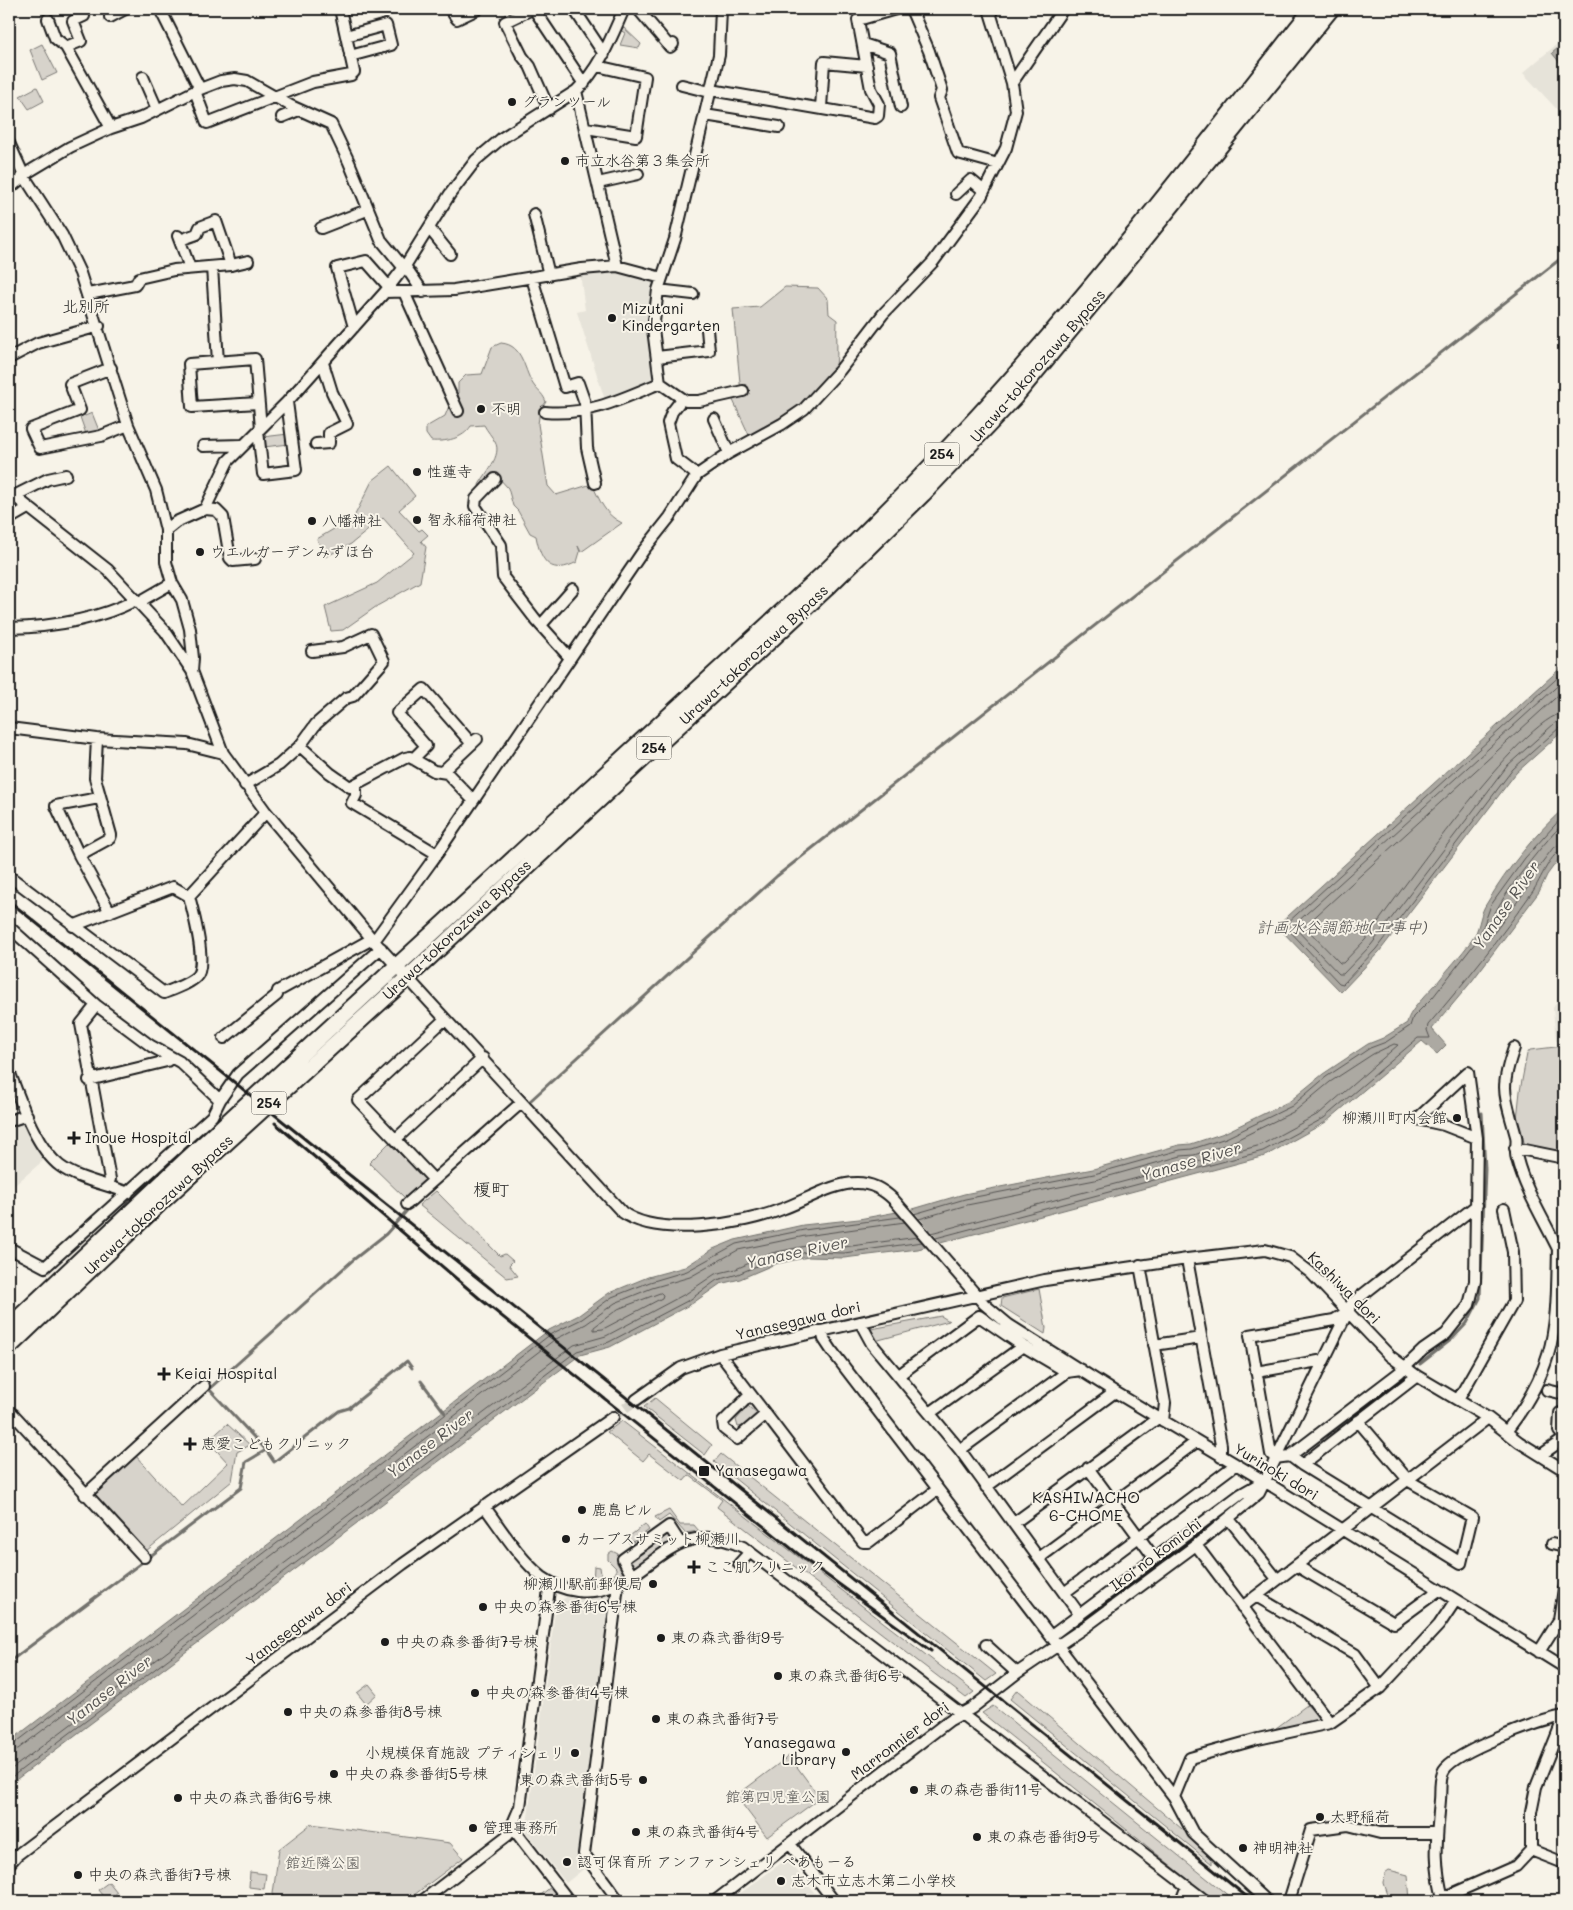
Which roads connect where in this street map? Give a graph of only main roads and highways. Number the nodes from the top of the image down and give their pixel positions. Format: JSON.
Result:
{"nodes":[{"id":1,"x":1312,"y":9,"type":"edge"},
{"id":2,"x":1330,"y":9,"type":"edge"},
{"id":3,"x":9,"y":1327,"type":"edge"},
{"id":4,"x":9,"y":1347,"type":"edge"}],
"edges":[{"from":1,"to":3,"type":"highway","name":"Urawa-tokorozawa Bypass","number":"254"},
{"from":2,"to":4,"type":"highway","name":"Urawa-tokorozawa Bypass","number":"254"}]}
